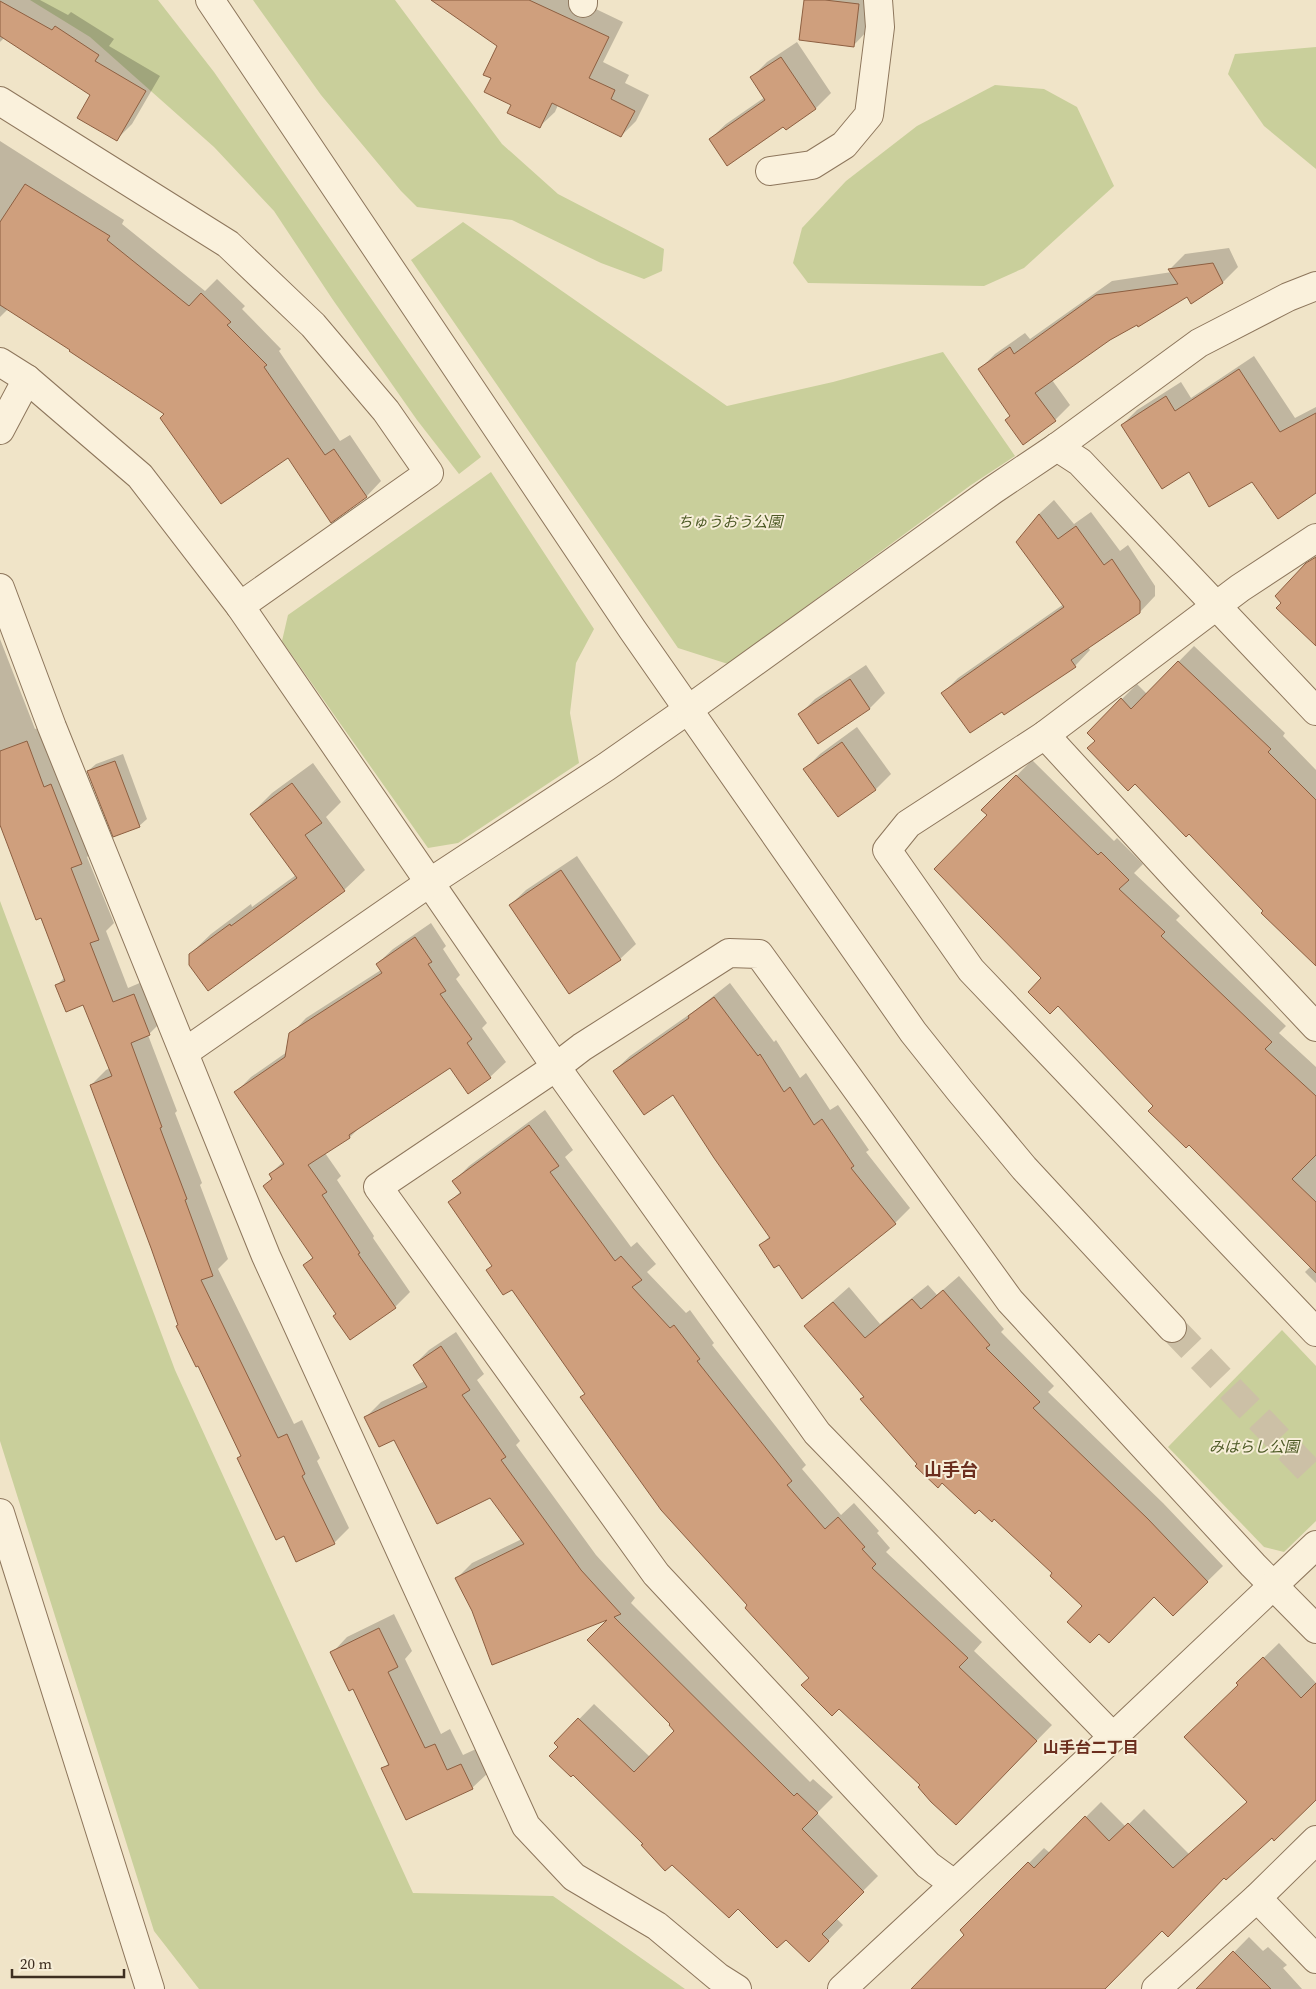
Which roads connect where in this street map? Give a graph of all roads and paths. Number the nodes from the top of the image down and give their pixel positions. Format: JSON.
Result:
{"nodes":[{"id":1,"x":210,"y":0,"type":"edge"},
{"id":2,"x":878,"y":0,"type":"edge"},
{"id":3,"x":0,"y":101,"type":"edge"},
{"id":4,"x":770,"y":171,"type":"dead end"},
{"id":5,"x":1316,"y":286,"type":"edge"},
{"id":6,"x":0,"y":362,"type":"edge"},
{"id":7,"x":27,"y":378,"type":"junction"},
{"id":8,"x":0,"y":430,"type":"edge"},
{"id":9,"x":1056,"y":447,"type":"junction"},
{"id":10,"x":1316,"y":538,"type":"edge"},
{"id":11,"x":0,"y":588,"type":"edge"},
{"id":12,"x":240,"y":606,"type":"junction"},
{"id":13,"x":1216,"y":606,"type":"junction"},
{"id":14,"x":689,"y":709,"type":"junction"},
{"id":15,"x":1316,"y":711,"type":"edge"},
{"id":16,"x":1045,"y":735,"type":"junction"},
{"id":17,"x":430,"y":883,"type":"junction"},
{"id":18,"x":1316,"y":1026,"type":"edge"},
{"id":19,"x":185,"y":1052,"type":"junction"},
{"id":20,"x":556,"y":1067,"type":"junction"},
{"id":21,"x":1172,"y":1328,"type":"tunnel mouth"},
{"id":22,"x":1316,"y":1332,"type":"edge"},
{"id":23,"x":0,"y":1513,"type":"edge"},
{"id":24,"x":1316,"y":1545,"type":"edge"},
{"id":25,"x":1273,"y":1584,"type":"junction"},
{"id":26,"x":1316,"y":1629,"type":"edge"},
{"id":27,"x":1113,"y":1738,"type":"junction"},
{"id":28,"x":1316,"y":1840,"type":"edge"},
{"id":29,"x":954,"y":1884,"type":"junction"},
{"id":30,"x":1257,"y":1898,"type":"junction"},
{"id":31,"x":1316,"y":1959,"type":"edge"},
{"id":32,"x":150,"y":1989,"type":"edge"},
{"id":33,"x":737,"y":1989,"type":"edge"},
{"id":34,"x":842,"y":1989,"type":"edge"},
{"id":35,"x":1156,"y":1989,"type":"edge"}],
"edges":[{"from":1,"to":14,"type":"street"},
{"from":2,"to":4,"type":"street"},
{"from":3,"to":12,"type":"street"},
{"from":5,"to":9,"type":"street"},
{"from":6,"to":7,"type":"street"},
{"from":7,"to":8,"type":"street"},
{"from":7,"to":12,"type":"street"},
{"from":9,"to":13,"type":"street"},
{"from":9,"to":14,"type":"street"},
{"from":10,"to":13,"type":"street"},
{"from":11,"to":19,"type":"street"},
{"from":12,"to":17,"type":"street"},
{"from":13,"to":15,"type":"street"},
{"from":13,"to":16,"type":"street"},
{"from":14,"to":17,"type":"street"},
{"from":14,"to":21,"type":"street"},
{"from":16,"to":18,"type":"street"},
{"from":16,"to":22,"type":"street"},
{"from":17,"to":19,"type":"street"},
{"from":17,"to":20,"type":"street"},
{"from":19,"to":33,"type":"street"},
{"from":20,"to":25,"type":"street"},
{"from":20,"to":27,"type":"street"},
{"from":20,"to":29,"type":"street"},
{"from":23,"to":32,"type":"street"},
{"from":24,"to":25,"type":"street"},
{"from":25,"to":26,"type":"street"},
{"from":25,"to":27,"type":"street"},
{"from":27,"to":29,"type":"street"},
{"from":28,"to":30,"type":"street"},
{"from":29,"to":34,"type":"street"},
{"from":30,"to":31,"type":"street"},
{"from":30,"to":35,"type":"street"}]}
